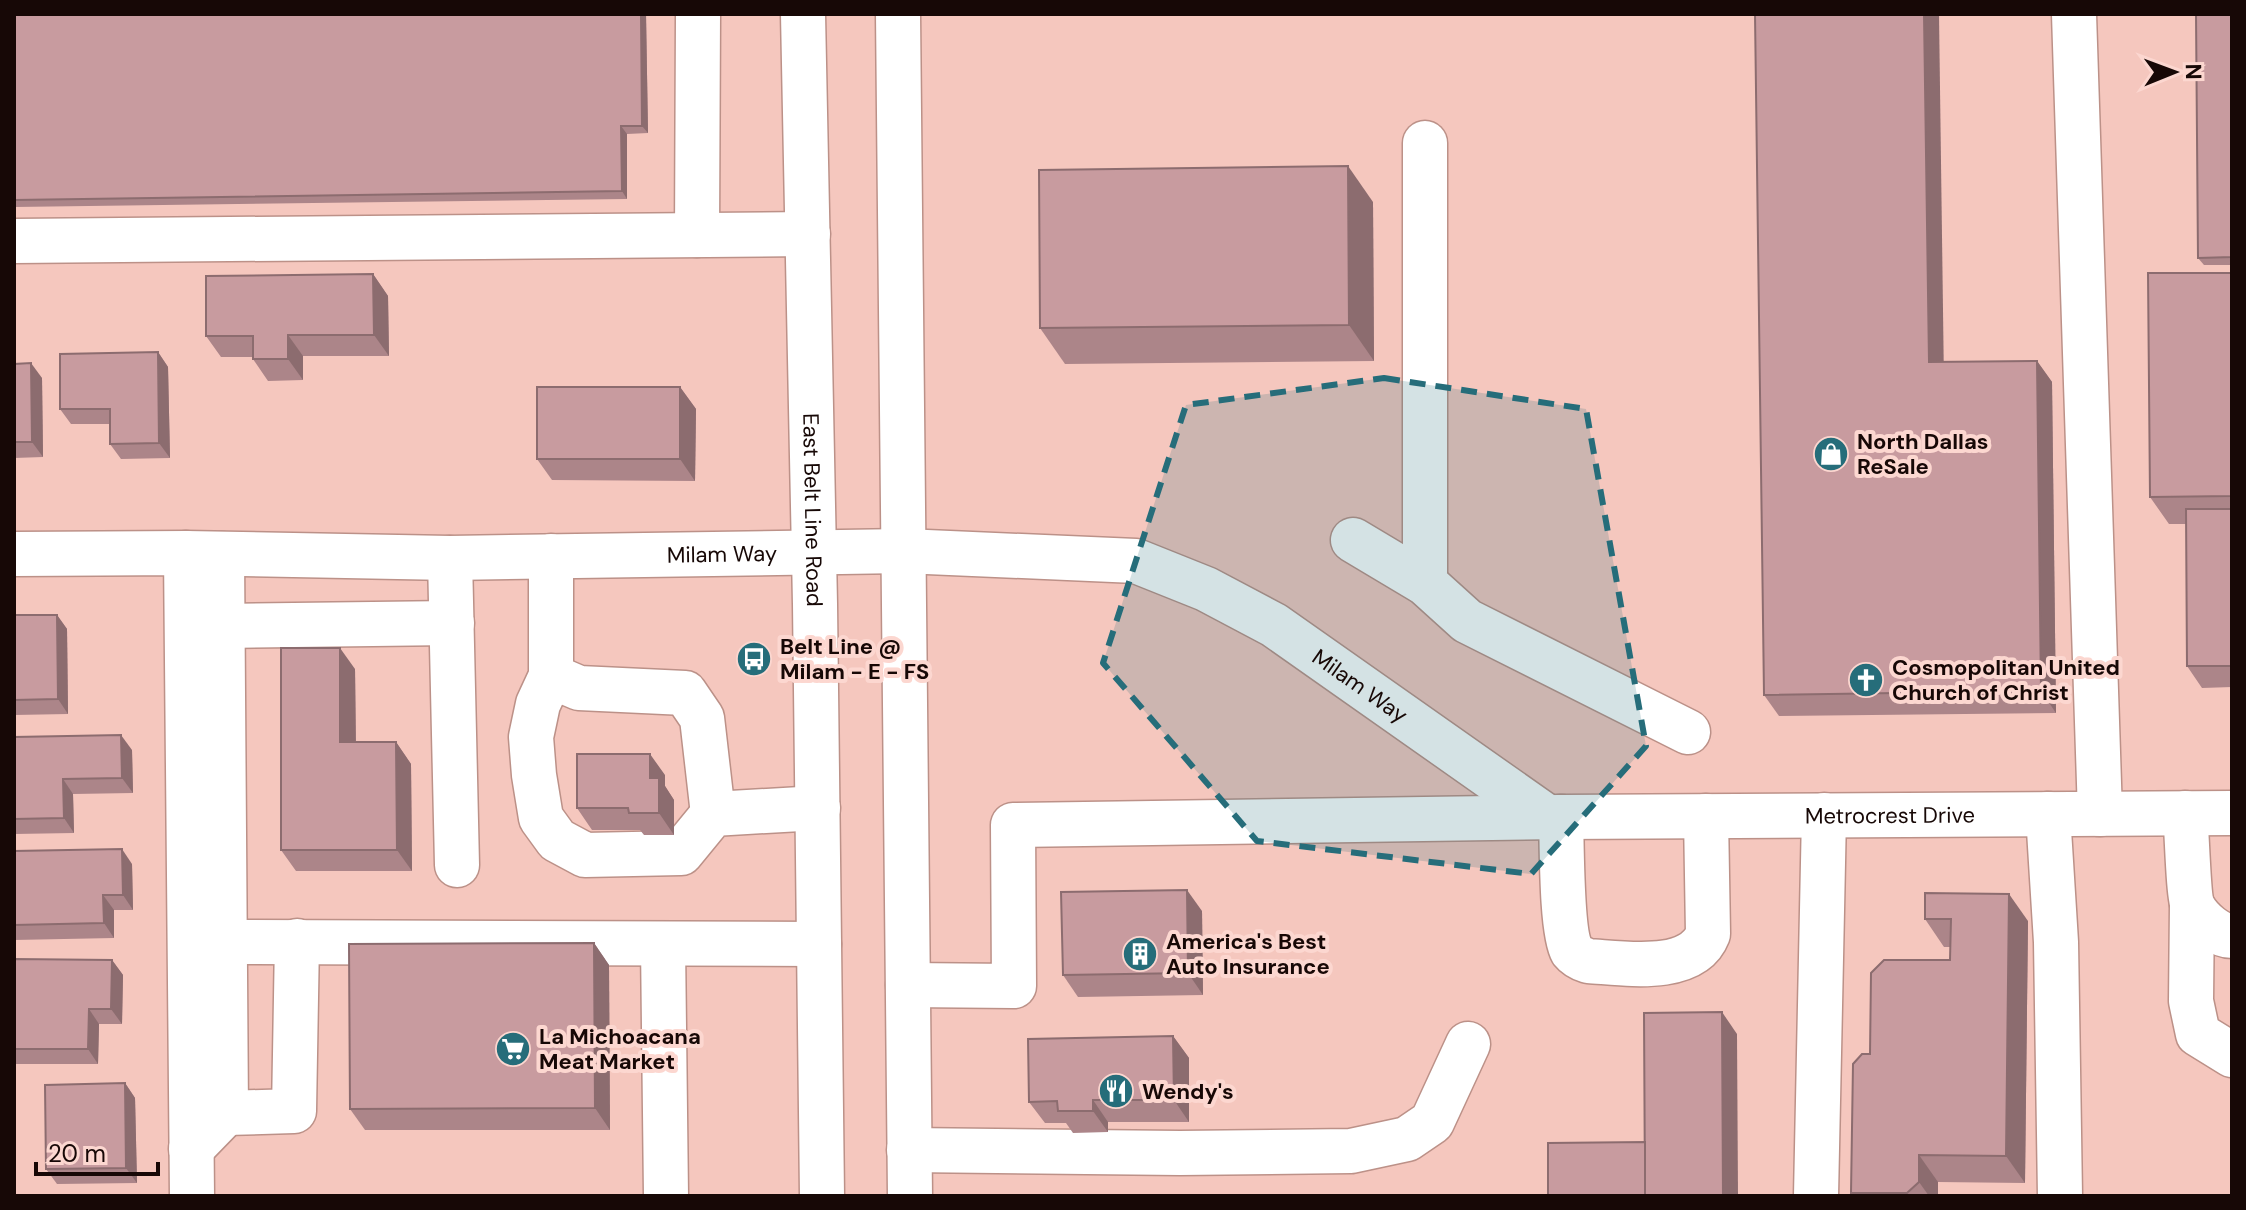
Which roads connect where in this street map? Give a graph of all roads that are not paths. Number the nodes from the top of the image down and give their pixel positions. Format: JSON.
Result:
{"nodes":[{"id":1,"x":698,"y":14,"type":"edge"},
{"id":2,"x":803,"y":14,"type":"edge"},
{"id":3,"x":898,"y":14,"type":"edge"},
{"id":4,"x":2074,"y":14,"type":"edge"},
{"id":5,"x":1425,"y":143,"type":"dead end"},
{"id":6,"x":808,"y":234,"type":"junction"},
{"id":7,"x":697,"y":235,"type":"junction"},
{"id":8,"x":14,"y":241,"type":"edge"},
{"id":9,"x":1353,"y":540,"type":"dead end"},
{"id":10,"x":814,"y":550,"type":"junction"},
{"id":11,"x":904,"y":551,"type":"junction"},
{"id":12,"x":14,"y":554,"type":"edge"},
{"id":13,"x":204,"y":554,"type":"junction"},
{"id":14,"x":551,"y":556,"type":"junction"},
{"id":15,"x":450,"y":558,"type":"junction"},
{"id":16,"x":1425,"y":583,"type":"junction"},
{"id":17,"x":452,"y":623,"type":"junction"},
{"id":18,"x":223,"y":626,"type":"junction"},
{"id":19,"x":551,"y":676,"type":"junction"},
{"id":20,"x":1688,"y":732,"type":"dead end"},
{"id":21,"x":818,"y":808,"type":"junction"},
{"id":22,"x":2185,"y":813,"type":"junction"},
{"id":23,"x":2232,"y":813,"type":"edge"},
{"id":24,"x":713,"y":814,"type":"junction"},
{"id":25,"x":2048,"y":814,"type":"junction"},
{"id":26,"x":2100,"y":814,"type":"junction"},
{"id":27,"x":1824,"y":815,"type":"junction"},
{"id":28,"x":1706,"y":816,"type":"junction"},
{"id":29,"x":1554,"y":817,"type":"junction"},
{"id":30,"x":457,"y":865,"type":"dead end"},
{"id":31,"x":2192,"y":905,"type":"junction"},
{"id":32,"x":2232,"y":936,"type":"edge"},
{"id":33,"x":297,"y":941,"type":"junction"},
{"id":34,"x":225,"y":942,"type":"junction"},
{"id":35,"x":663,"y":944,"type":"junction"},
{"id":36,"x":819,"y":944,"type":"junction"},
{"id":37,"x":908,"y":985,"type":"junction"},
{"id":38,"x":1468,"y":1044,"type":"dead end"},
{"id":39,"x":2232,"y":1055,"type":"edge"},
{"id":40,"x":226,"y":1113,"type":"junction"},
{"id":41,"x":191,"y":1149,"type":"junction"},
{"id":42,"x":909,"y":1150,"type":"junction"},
{"id":43,"x":192,"y":1196,"type":"edge"},
{"id":44,"x":666,"y":1196,"type":"edge"},
{"id":45,"x":822,"y":1196,"type":"edge"},
{"id":46,"x":910,"y":1196,"type":"edge"},
{"id":47,"x":1816,"y":1196,"type":"edge"},
{"id":48,"x":2060,"y":1196,"type":"edge"}],
"edges":[{"from":1,"to":7,"type":"main road"},
{"from":2,"to":6,"type":"main road","name":"East Belt Line Road"},
{"from":3,"to":11,"type":"main road"},
{"from":4,"to":26,"type":"main road"},
{"from":5,"to":16,"type":"main road"},
{"from":6,"to":7,"type":"main road"},
{"from":6,"to":10,"type":"main road","name":"East Belt Line Road"},
{"from":7,"to":8,"type":"main road"},
{"from":9,"to":16,"type":"main road"},
{"from":10,"to":11,"type":"main road","name":"Milam Way"},
{"from":10,"to":14,"type":"main road","name":"Milam Way"},
{"from":10,"to":21,"type":"main road","name":"East Belt Line Road"},
{"from":11,"to":29,"type":"main road","name":"Milam Way"},
{"from":11,"to":37,"type":"main road"},
{"from":12,"to":13,"type":"main road","name":"Milam Way"},
{"from":13,"to":15,"type":"main road","name":"Milam Way"},
{"from":13,"to":18,"type":"main road"},
{"from":13,"to":41,"type":"main road"},
{"from":14,"to":15,"type":"main road","name":"Milam Way"},
{"from":14,"to":19,"type":"main road"},
{"from":15,"to":17,"type":"main road"},
{"from":16,"to":20,"type":"main road"},
{"from":17,"to":18,"type":"main road"},
{"from":17,"to":30,"type":"main road"},
{"from":18,"to":34,"type":"main road"},
{"from":19,"to":24,"type":"main road"},
{"from":19,"to":24,"type":"main road"},
{"from":21,"to":24,"type":"main road"},
{"from":21,"to":36,"type":"main road","name":"East Belt Line Road"},
{"from":22,"to":23,"type":"main road","name":"Metrocrest Drive"},
{"from":22,"to":26,"type":"main road","name":"Metrocrest Drive"},
{"from":22,"to":31,"type":"main road"},
{"from":25,"to":26,"type":"main road","name":"Metrocrest Drive"},
{"from":25,"to":27,"type":"main road","name":"Metrocrest Drive"},
{"from":25,"to":48,"type":"main road"},
{"from":27,"to":28,"type":"main road","name":"Metrocrest Drive"},
{"from":27,"to":47,"type":"main road"},
{"from":28,"to":29,"type":"main road","name":"Metrocrest Drive"},
{"from":28,"to":29,"type":"main road"},
{"from":29,"to":37,"type":"main road","name":"Metrocrest Drive"},
{"from":31,"to":32,"type":"main road"},
{"from":31,"to":39,"type":"main road"},
{"from":33,"to":34,"type":"main road"},
{"from":33,"to":35,"type":"main road"},
{"from":33,"to":40,"type":"main road"},
{"from":34,"to":40,"type":"main road"},
{"from":35,"to":36,"type":"main road"},
{"from":35,"to":44,"type":"main road"},
{"from":36,"to":45,"type":"main road","name":"East Belt Line Road"},
{"from":37,"to":42,"type":"main road"},
{"from":38,"to":42,"type":"main road"},
{"from":40,"to":41,"type":"main road"},
{"from":41,"to":43,"type":"main road"},
{"from":42,"to":46,"type":"main road"}]}
